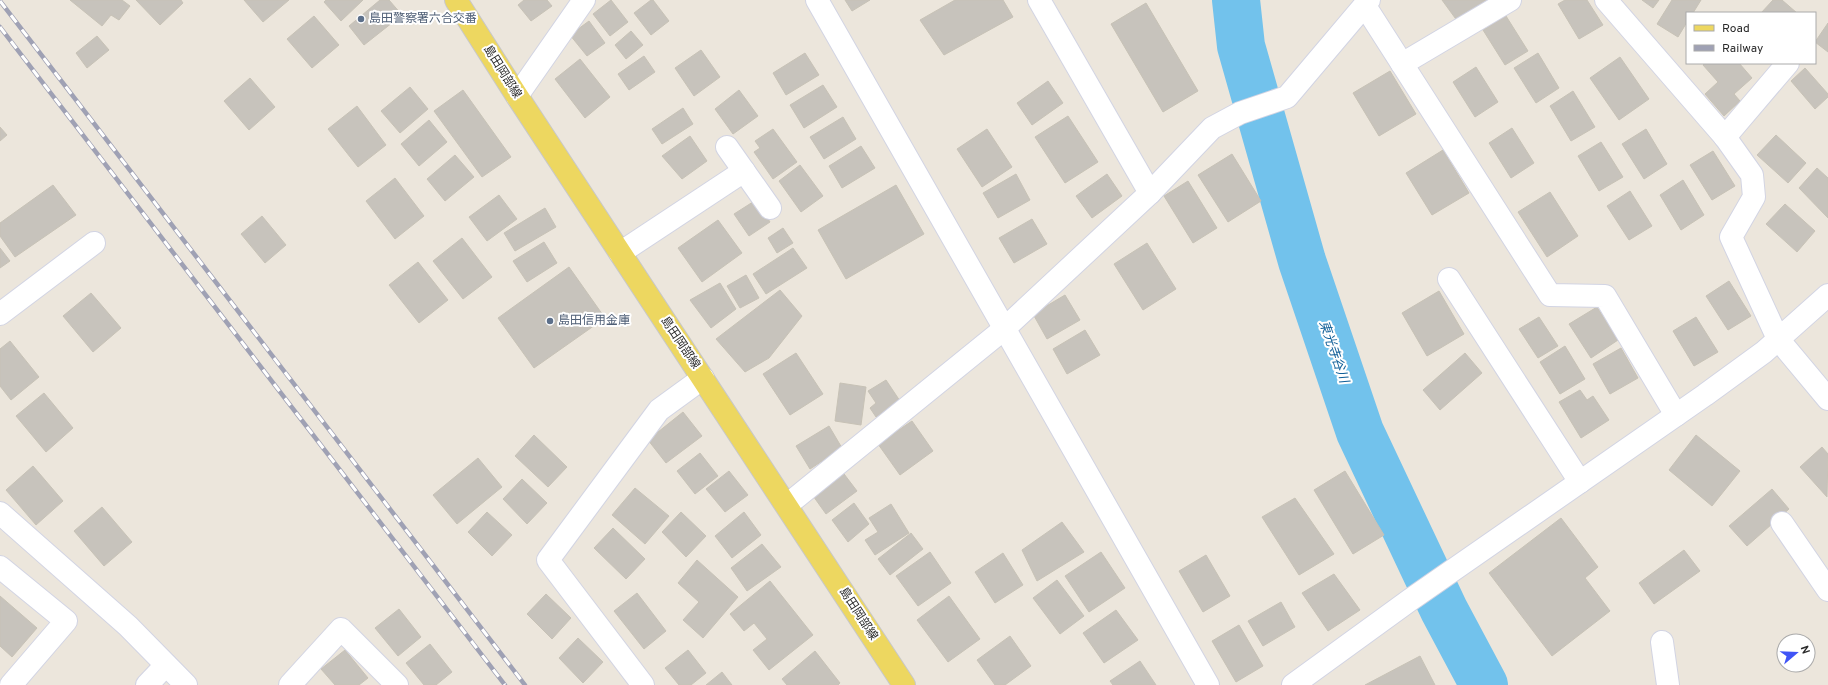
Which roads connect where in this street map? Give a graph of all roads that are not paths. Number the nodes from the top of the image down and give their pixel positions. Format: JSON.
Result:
{"nodes":[{"id":1,"x":456,"y":0,"type":"edge"},
{"id":2,"x":584,"y":0,"type":"edge"},
{"id":3,"x":817,"y":0,"type":"edge"},
{"id":4,"x":1039,"y":0,"type":"edge"},
{"id":5,"x":1510,"y":0,"type":"edge"},
{"id":6,"x":1606,"y":0,"type":"edge"},
{"id":7,"x":1367,"y":3,"type":"edge"},
{"id":8,"x":1402,"y":64,"type":"junction"},
{"id":9,"x":1787,"y":64,"type":"edge"},
{"id":10,"x":517,"y":96,"type":"junction"},
{"id":11,"x":1725,"y":137,"type":"junction"},
{"id":12,"x":727,"y":147,"type":"dead end"},
{"id":13,"x":744,"y":171,"type":"junction"},
{"id":14,"x":1150,"y":193,"type":"junction"},
{"id":15,"x":770,"y":208,"type":"dead end"},
{"id":16,"x":94,"y":243,"type":"dead end"},
{"id":17,"x":620,"y":253,"type":"junction"},
{"id":18,"x":1449,"y":279,"type":"dead end"},
{"id":19,"x":1828,"y":295,"type":"edge"},
{"id":20,"x":0,"y":314,"type":"edge"},
{"id":21,"x":1004,"y":329,"type":"junction"},
{"id":22,"x":1778,"y":339,"type":"junction"},
{"id":23,"x":703,"y":378,"type":"junction"},
{"id":24,"x":1828,"y":399,"type":"edge"},
{"id":25,"x":1676,"y":415,"type":"junction"},
{"id":26,"x":1580,"y":482,"type":"junction"},
{"id":27,"x":787,"y":505,"type":"junction"},
{"id":28,"x":0,"y":513,"type":"edge"},
{"id":29,"x":1782,"y":523,"type":"dead end"},
{"id":30,"x":0,"y":567,"type":"edge"},
{"id":31,"x":1828,"y":590,"type":"edge"},
{"id":32,"x":1662,"y":642,"type":"dead end"},
{"id":33,"x":166,"y":665,"type":"junction"},
{"id":34,"x":11,"y":685,"type":"edge"},
{"id":35,"x":147,"y":685,"type":"edge"},
{"id":36,"x":186,"y":685,"type":"edge"},
{"id":37,"x":290,"y":685,"type":"edge"},
{"id":38,"x":397,"y":685,"type":"edge"},
{"id":39,"x":643,"y":685,"type":"edge"},
{"id":40,"x":904,"y":685,"type":"edge"},
{"id":41,"x":1208,"y":685,"type":"edge"},
{"id":42,"x":1293,"y":685,"type":"edge"},
{"id":43,"x":1668,"y":685,"type":"edge"}],
"edges":[{"from":1,"to":10,"type":"main road","name":"島田岡部線"},
{"from":2,"to":10,"type":"street"},
{"from":3,"to":21,"type":"street"},
{"from":4,"to":14,"type":"street"},
{"from":5,"to":8,"type":"street"},
{"from":6,"to":11,"type":"street"},
{"from":7,"to":8,"type":"street"},
{"from":7,"to":14,"type":"street"},
{"from":8,"to":25,"type":"street"},
{"from":9,"to":11,"type":"street"},
{"from":10,"to":17,"type":"main road","name":"島田岡部線"},
{"from":11,"to":22,"type":"street"},
{"from":12,"to":13,"type":"street"},
{"from":13,"to":15,"type":"street"},
{"from":13,"to":17,"type":"street"},
{"from":14,"to":21,"type":"street"},
{"from":16,"to":20,"type":"street"},
{"from":17,"to":23,"type":"main road","name":"島田岡部線"},
{"from":18,"to":26,"type":"street"},
{"from":19,"to":22,"type":"street"},
{"from":21,"to":27,"type":"street"},
{"from":21,"to":41,"type":"street"},
{"from":22,"to":24,"type":"street"},
{"from":22,"to":25,"type":"street"},
{"from":23,"to":27,"type":"main road","name":"島田岡部線"},
{"from":23,"to":39,"type":"street"},
{"from":25,"to":26,"type":"street"},
{"from":26,"to":42,"type":"street"},
{"from":27,"to":40,"type":"main road","name":"島田岡部線"},
{"from":28,"to":33,"type":"street"},
{"from":29,"to":31,"type":"street"},
{"from":30,"to":34,"type":"street"},
{"from":32,"to":43,"type":"street"},
{"from":33,"to":35,"type":"street"},
{"from":33,"to":36,"type":"street"},
{"from":37,"to":38,"type":"street"}]}
